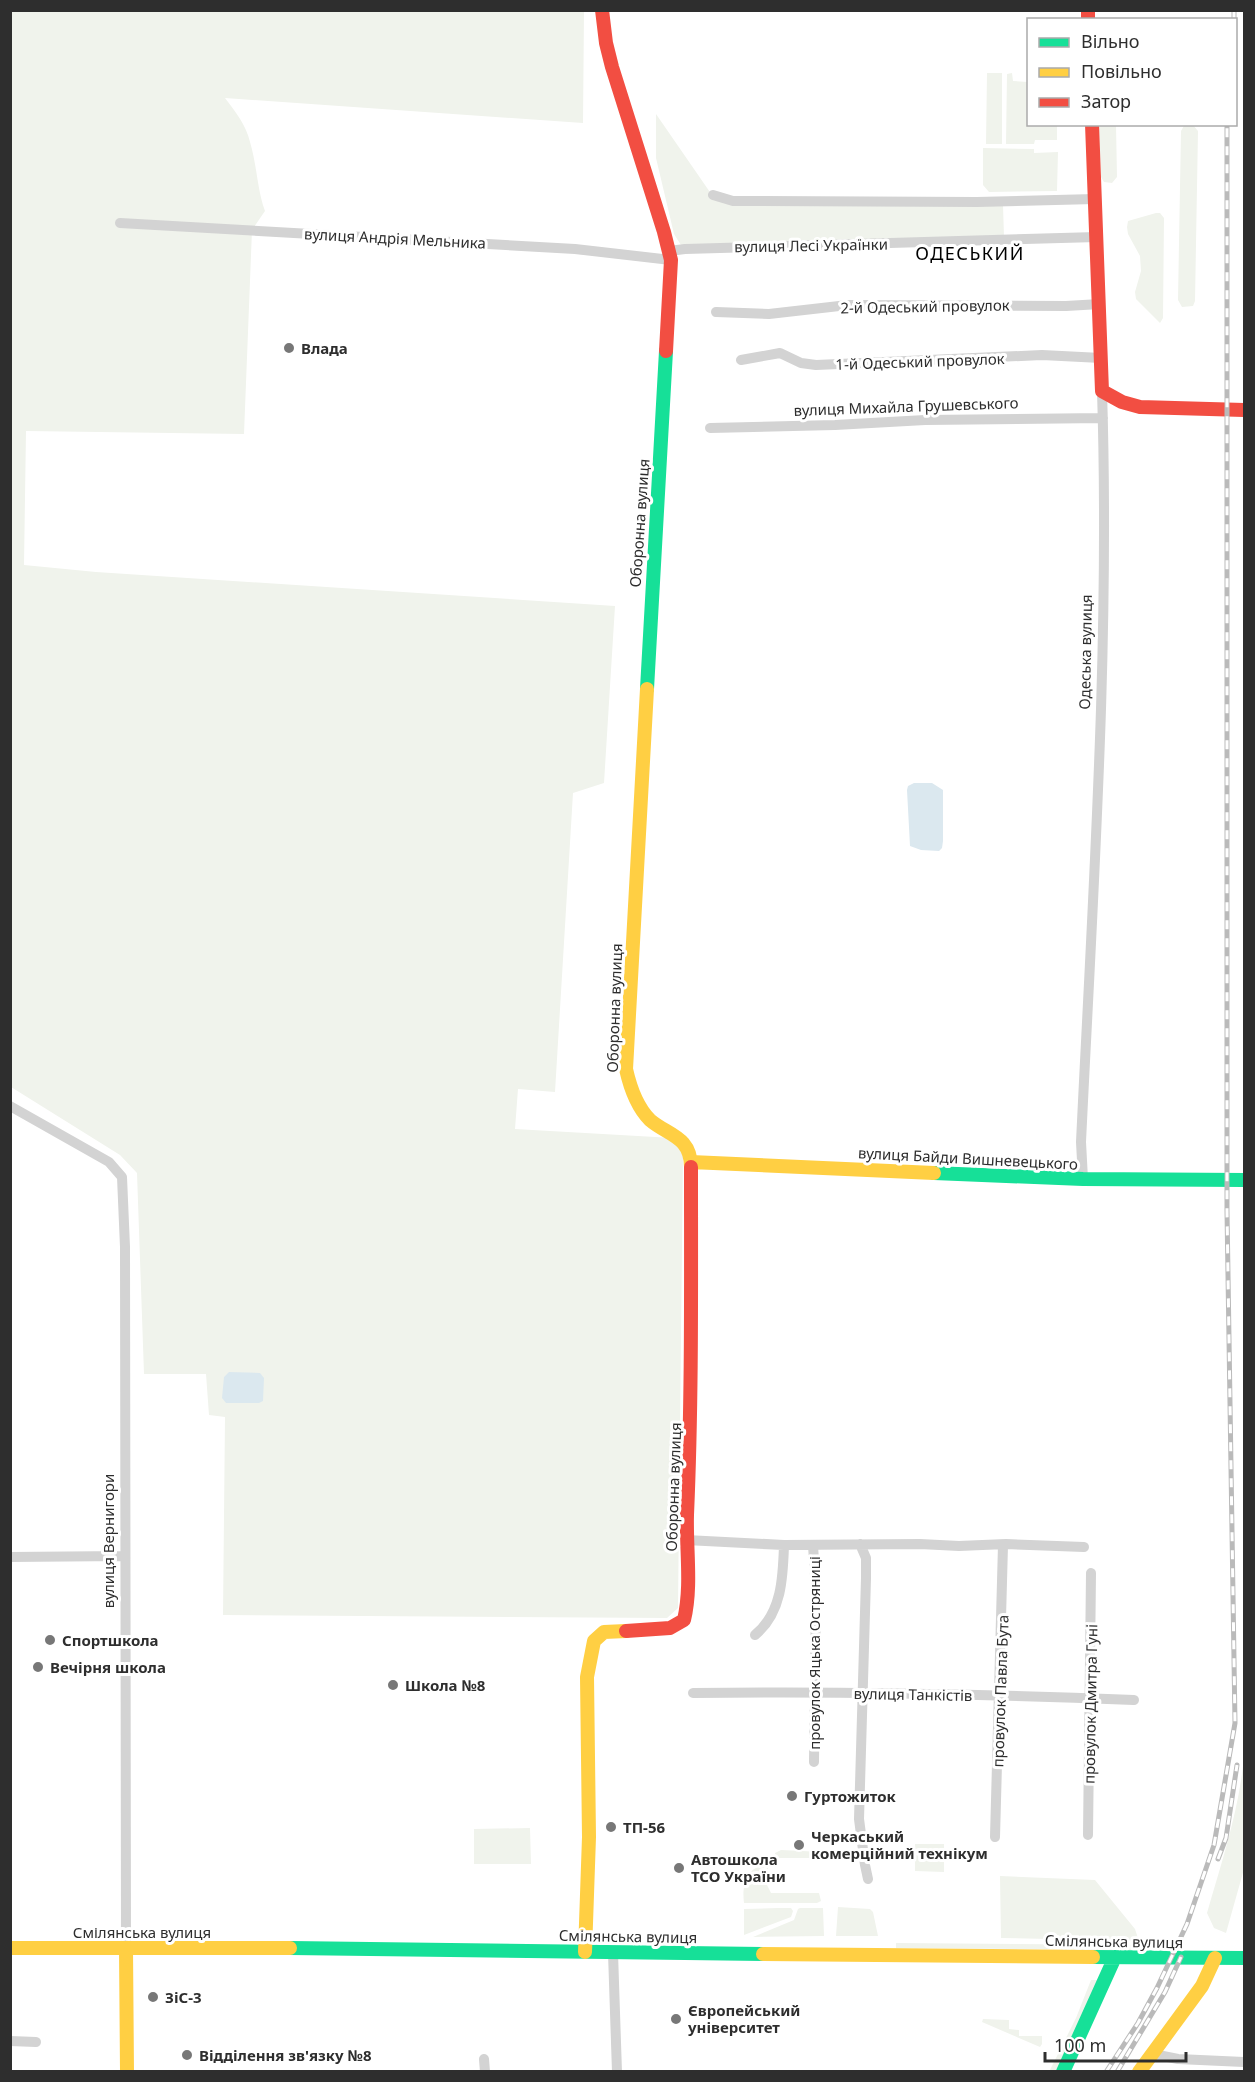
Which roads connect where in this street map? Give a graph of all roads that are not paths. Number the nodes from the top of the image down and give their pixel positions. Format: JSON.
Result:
{"nodes":[{"id":1,"x":602,"y":10,"type":"edge"},
{"id":2,"x":1092,"y":126,"type":"edge"},
{"id":3,"x":713,"y":195,"type":"dead end"},
{"id":4,"x":1095,"y":199,"type":"junction"},
{"id":5,"x":120,"y":222,"type":"dead end"},
{"id":6,"x":1097,"y":237,"type":"junction"},
{"id":7,"x":670,"y":255,"type":"junction"},
{"id":8,"x":1100,"y":304,"type":"junction"},
{"id":9,"x":716,"y":312,"type":"dead end"},
{"id":10,"x":1101,"y":358,"type":"junction"},
{"id":11,"x":741,"y":360,"type":"dead end"},
{"id":12,"x":1102,"y":391,"type":"junction"},
{"id":13,"x":1245,"y":410,"type":"edge"},
{"id":14,"x":1103,"y":418,"type":"junction"},
{"id":15,"x":710,"y":428,"type":"dead end"},
{"id":16,"x":10,"y":1106,"type":"edge"},
{"id":17,"x":691,"y":1162,"type":"junction"},
{"id":18,"x":1083,"y":1179,"type":"junction"},
{"id":19,"x":1245,"y":1180,"type":"edge"},
{"id":20,"x":686,"y":1540,"type":"junction"},
{"id":21,"x":860,"y":1544,"type":"junction"},
{"id":22,"x":784,"y":1545,"type":"junction"},
{"id":23,"x":813,"y":1545,"type":"junction"},
{"id":24,"x":1003,"y":1545,"type":"junction"},
{"id":25,"x":1084,"y":1547,"type":"dead end"},
{"id":26,"x":124,"y":1556,"type":"junction"},
{"id":27,"x":10,"y":1557,"type":"edge"},
{"id":28,"x":1091,"y":1573,"type":"dead end"},
{"id":29,"x":755,"y":1635,"type":"dead end"},
{"id":30,"x":815,"y":1692,"type":"junction"},
{"id":31,"x":693,"y":1693,"type":"dead end"},
{"id":32,"x":864,"y":1693,"type":"junction"},
{"id":33,"x":999,"y":1696,"type":"junction"},
{"id":34,"x":1091,"y":1698,"type":"junction"},
{"id":35,"x":1134,"y":1700,"type":"dead end"},
{"id":36,"x":814,"y":1762,"type":"dead end"},
{"id":37,"x":1088,"y":1835,"type":"dead end"},
{"id":38,"x":995,"y":1837,"type":"dead end"},
{"id":39,"x":868,"y":1879,"type":"dead end"},
{"id":40,"x":10,"y":1948,"type":"edge"},
{"id":41,"x":126,"y":1949,"type":"junction"},
{"id":42,"x":585,"y":1952,"type":"junction"},
{"id":43,"x":613,"y":1953,"type":"junction"},
{"id":44,"x":1115,"y":1957,"type":"junction"},
{"id":45,"x":1215,"y":1958,"type":"junction"},
{"id":46,"x":1245,"y":1958,"type":"edge"},
{"id":47,"x":10,"y":2041,"type":"edge"},
{"id":48,"x":36,"y":2042,"type":"dead end"},
{"id":49,"x":1153,"y":2054,"type":"junction"},
{"id":50,"x":484,"y":2059,"type":"dead end"},
{"id":51,"x":1245,"y":2062,"type":"edge"},
{"id":52,"x":127,"y":2072,"type":"edge"},
{"id":53,"x":485,"y":2072,"type":"edge"},
{"id":54,"x":617,"y":2072,"type":"edge"},
{"id":55,"x":1063,"y":2072,"type":"edge"},
{"id":56,"x":1139,"y":2072,"type":"edge"}],
"edges":[{"from":1,"to":7,"type":"street","name":"Оборонна вулиця"},
{"from":2,"to":4,"type":"street","name":"Одеська вулиця"},
{"from":3,"to":4,"type":"street"},
{"from":4,"to":6,"type":"street","name":"Одеська вулиця"},
{"from":5,"to":7,"type":"street","name":"вулиця Андрія Мельника"},
{"from":6,"to":7,"type":"street","name":"вулиця Лесі Українки"},
{"from":6,"to":8,"type":"street","name":"Одеська вулиця"},
{"from":7,"to":17,"type":"street","name":"Оборонна вулиця"},
{"from":8,"to":9,"type":"street","name":"2-й Одеський провулок"},
{"from":8,"to":10,"type":"street","name":"Одеська вулиця"},
{"from":10,"to":11,"type":"street","name":"1-й Одеський провулок"},
{"from":10,"to":12,"type":"street","name":"Одеська вулиця"},
{"from":12,"to":13,"type":"street"},
{"from":12,"to":14,"type":"street","name":"Одеська вулиця"},
{"from":14,"to":15,"type":"street","name":"вулиця Михайла Грушевського"},
{"from":14,"to":18,"type":"street","name":"Одеська вулиця"},
{"from":16,"to":26,"type":"street","name":"вулиця Вернигори"},
{"from":17,"to":18,"type":"street","name":"вулиця Байди Вишневецького"},
{"from":17,"to":20,"type":"street","name":"Оборонна вулиця"},
{"from":18,"to":19,"type":"street","name":"вулиця Байди Вишневецького"},
{"from":20,"to":22,"type":"street"},
{"from":20,"to":42,"type":"street","name":"Оборонна вулиця"},
{"from":21,"to":23,"type":"street"},
{"from":21,"to":24,"type":"street"},
{"from":21,"to":32,"type":"street"},
{"from":22,"to":23,"type":"street"},
{"from":22,"to":29,"type":"street"},
{"from":23,"to":30,"type":"street","name":"провулок Яцька Остряниці"},
{"from":24,"to":25,"type":"street"},
{"from":24,"to":33,"type":"street","name":"провулок Павла Бута"},
{"from":26,"to":27,"type":"street"},
{"from":26,"to":41,"type":"street","name":"вулиця Вернигори"},
{"from":28,"to":34,"type":"street","name":"провулок Дмитра Гуні"},
{"from":30,"to":31,"type":"street","name":"вулиця Танкістів"},
{"from":30,"to":32,"type":"street","name":"вулиця Танкістів"},
{"from":30,"to":36,"type":"street","name":"провулок Яцька Остряниці"},
{"from":32,"to":33,"type":"street","name":"вулиця Танкістів"},
{"from":32,"to":39,"type":"street"},
{"from":33,"to":34,"type":"street","name":"вулиця Танкістів"},
{"from":33,"to":38,"type":"street","name":"провулок Павла Бута"},
{"from":34,"to":35,"type":"street","name":"вулиця Танкістів"},
{"from":34,"to":37,"type":"street","name":"провулок Дмитра Гуні"},
{"from":40,"to":41,"type":"street","name":"Смілянська вулиця"},
{"from":41,"to":42,"type":"street","name":"Смілянська вулиця"},
{"from":41,"to":52,"type":"street","name":"вулиця Вернигори"},
{"from":42,"to":43,"type":"street","name":"Смілянська вулиця"},
{"from":43,"to":44,"type":"street","name":"Смілянська вулиця"},
{"from":43,"to":54,"type":"street"},
{"from":44,"to":45,"type":"street","name":"Смілянська вулиця"},
{"from":44,"to":55,"type":"street"},
{"from":45,"to":46,"type":"street","name":"Смілянська вулиця"},
{"from":45,"to":49,"type":"street"},
{"from":47,"to":48,"type":"street"},
{"from":49,"to":51,"type":"street"},
{"from":49,"to":56,"type":"street"},
{"from":50,"to":53,"type":"street"}]}
